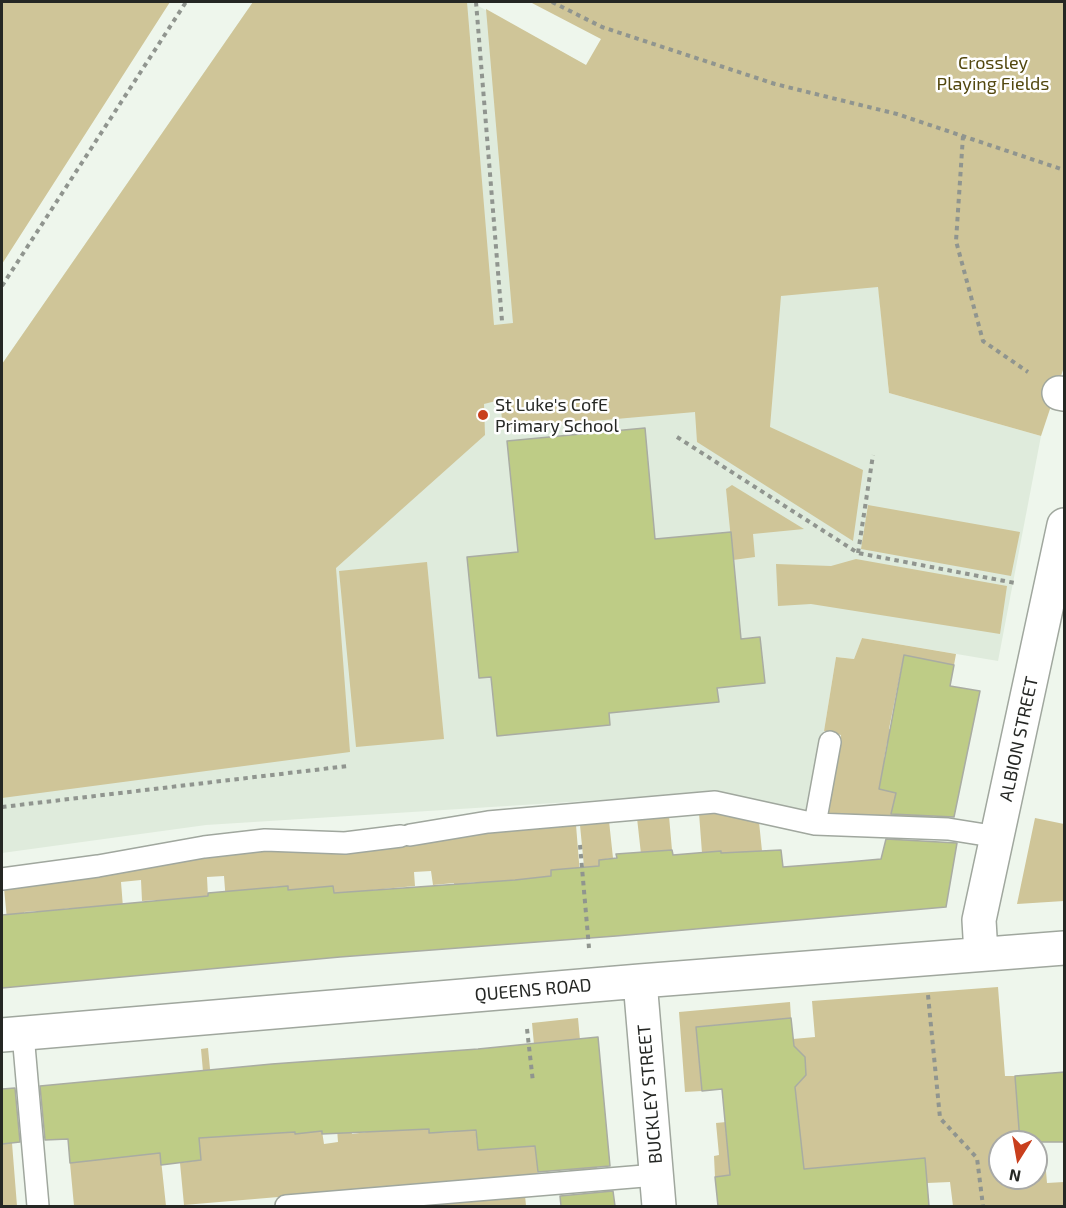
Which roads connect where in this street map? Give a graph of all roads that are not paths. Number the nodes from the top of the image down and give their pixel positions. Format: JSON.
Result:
{"nodes":[{"id":1,"x":1065,"y":525,"type":"edge"},
{"id":2,"x":830,"y":742,"type":"dead end"},
{"id":3,"x":815,"y":824,"type":"junction"},
{"id":4,"x":998,"y":837,"type":"junction"},
{"id":5,"x":2,"y":879,"type":"edge"},
{"id":6,"x":1065,"y":948,"type":"edge"},
{"id":7,"x":981,"y":954,"type":"junction"},
{"id":8,"x":640,"y":981,"type":"junction"},
{"id":9,"x":12,"y":1034,"type":"edge"},
{"id":10,"x":658,"y":1191,"type":"edge"},
{"id":11,"x":38,"y":1206,"type":"edge"},
{"id":12,"x":286,"y":1206,"type":"edge"}],
"edges":[{"from":1,"to":4,"type":"street","name":"ALBION STREET"},
{"from":2,"to":3,"type":"lane"},
{"from":3,"to":4,"type":"lane"},
{"from":3,"to":5,"type":"lane"},
{"from":4,"to":7,"type":"street","name":"ALBION STREET"},
{"from":6,"to":7,"type":"street","name":"QUEENS ROAD"},
{"from":7,"to":8,"type":"street","name":"QUEENS ROAD"},
{"from":8,"to":9,"type":"street","name":"QUEENS ROAD"},
{"from":8,"to":10,"type":"street","name":"BUCKLEY STREET"},
{"from":9,"to":11,"type":"lane"},
{"from":10,"to":12,"type":"lane"}]}
